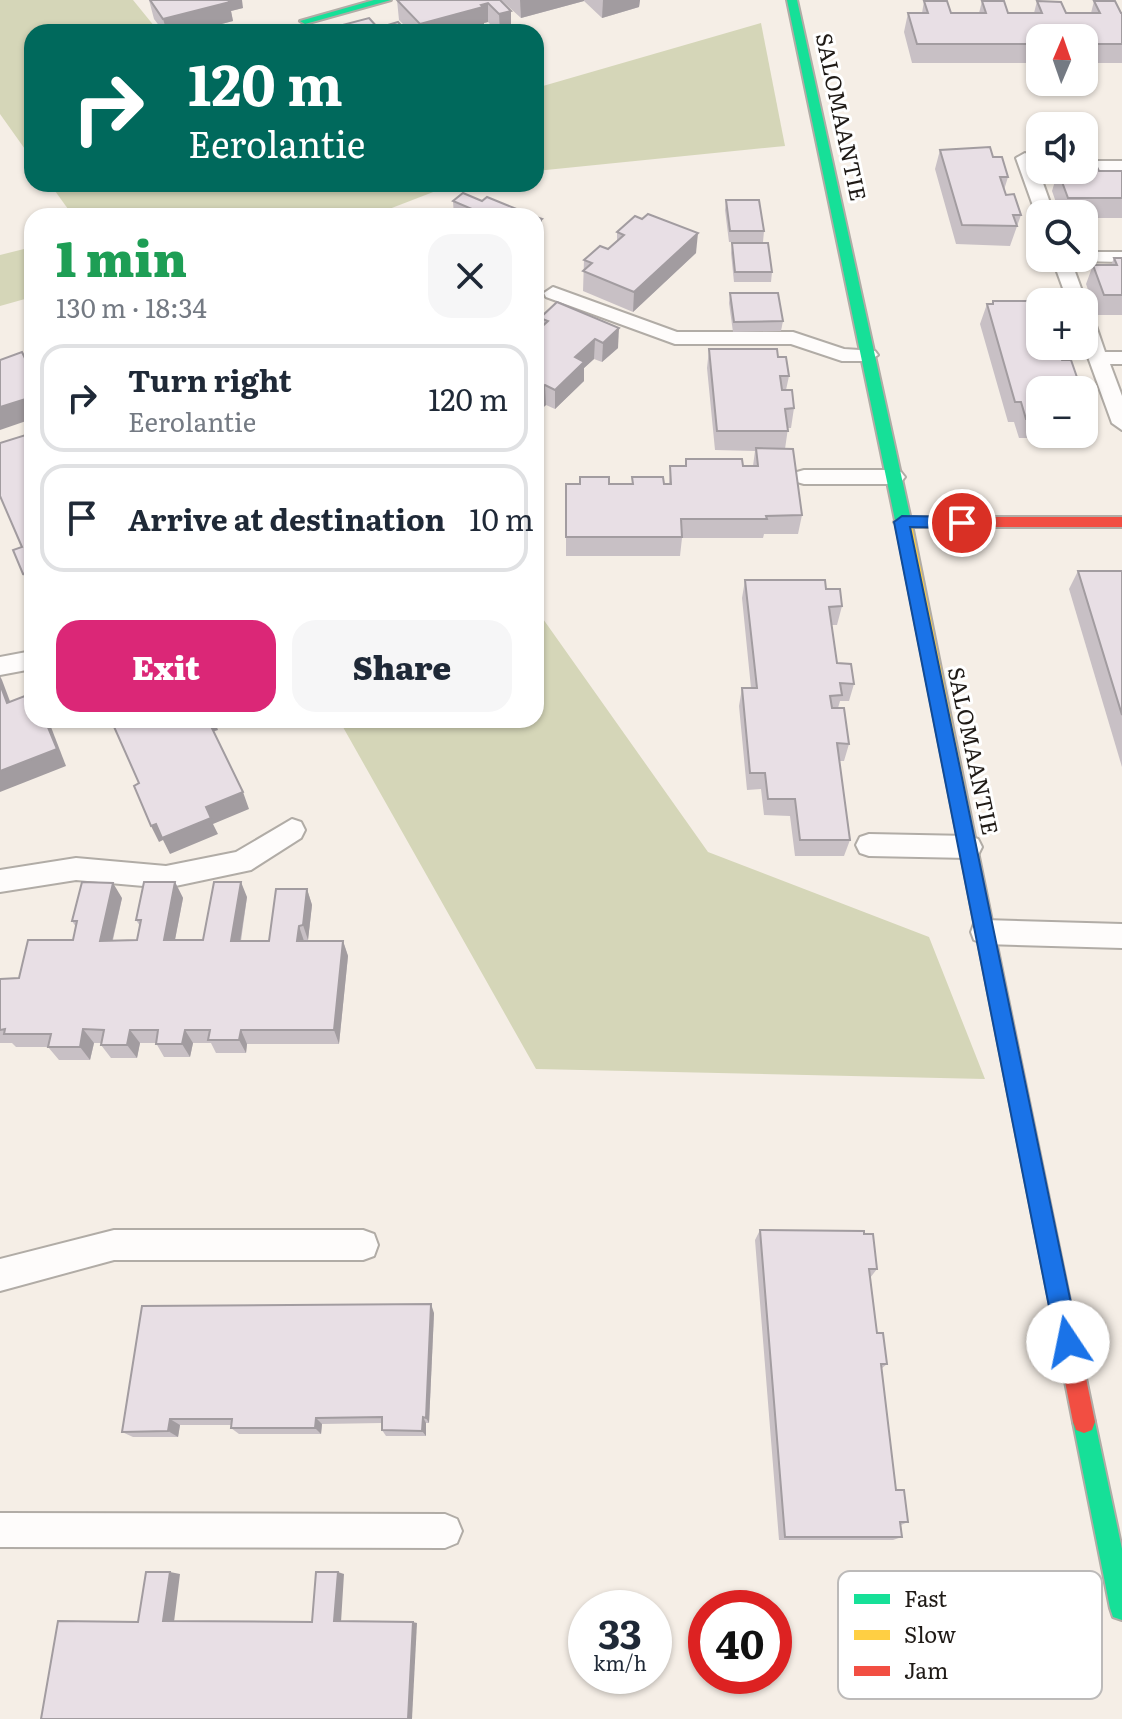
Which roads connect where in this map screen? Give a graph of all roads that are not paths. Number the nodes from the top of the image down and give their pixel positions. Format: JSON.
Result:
{"nodes":[{"id":1,"x":386,"y":0,"type":"edge"},
{"id":2,"x":792,"y":0,"type":"edge"},
{"id":3,"x":305,"y":21,"type":"dead end"},
{"id":4,"x":1098,"y":166,"type":"edge"},
{"id":5,"x":1122,"y":166,"type":"edge"},
{"id":6,"x":1098,"y":257,"type":"edge"},
{"id":7,"x":1122,"y":257,"type":"edge"},
{"id":8,"x":553,"y":293,"type":"dead end"},
{"id":9,"x":868,"y":355,"type":"junction"},
{"id":10,"x":1098,"y":358,"type":"joint"},
{"id":11,"x":1122,"y":358,"type":"edge"},
{"id":12,"x":1122,"y":423,"type":"edge"},
{"id":13,"x":804,"y":477,"type":"dead end"},
{"id":14,"x":894,"y":477,"type":"junction"},
{"id":15,"x":902,"y":522,"type":"junction"},
{"id":16,"x":1122,"y":522,"type":"edge"},
{"id":17,"x":24,"y":662,"type":"edge"},
{"id":18,"x":0,"y":666,"type":"edge"},
{"id":19,"x":292,"y":830,"type":"dead end"},
{"id":20,"x":869,"y":845,"type":"dead end"},
{"id":21,"x":969,"y":847,"type":"junction"},
{"id":22,"x":0,"y":881,"type":"edge"},
{"id":23,"x":984,"y":932,"type":"junction"},
{"id":24,"x":1122,"y":936,"type":"edge"},
{"id":25,"x":363,"y":1245,"type":"dead end"},
{"id":26,"x":0,"y":1275,"type":"edge"},
{"id":27,"x":0,"y":1530,"type":"edge"},
{"id":28,"x":445,"y":1531,"type":"dead end"},
{"id":29,"x":1122,"y":1608,"type":"edge"}],
"edges":[{"from":1,"to":3,"type":"street"},
{"from":2,"to":9,"type":"street","name":"SALOMAANTIE"},
{"from":4,"to":5,"type":"lane"},
{"from":6,"to":7,"type":"lane"},
{"from":8,"to":9,"type":"lane"},
{"from":9,"to":14,"type":"street","name":"SALOMAANTIE"},
{"from":10,"to":11,"type":"lane"},
{"from":10,"to":12,"type":"lane"},
{"from":13,"to":14,"type":"lane"},
{"from":14,"to":15,"type":"street","name":"SALOMAANTIE"},
{"from":15,"to":16,"type":"street"},
{"from":15,"to":21,"type":"street","name":"SALOMAANTIE"},
{"from":17,"to":18,"type":"lane"},
{"from":19,"to":22,"type":"lane"},
{"from":20,"to":21,"type":"lane"},
{"from":21,"to":23,"type":"street","name":"SALOMAANTIE"},
{"from":23,"to":24,"type":"lane"},
{"from":23,"to":29,"type":"street","name":"SALOMAANTIE"},
{"from":25,"to":26,"type":"lane"},
{"from":27,"to":28,"type":"lane"}]}
